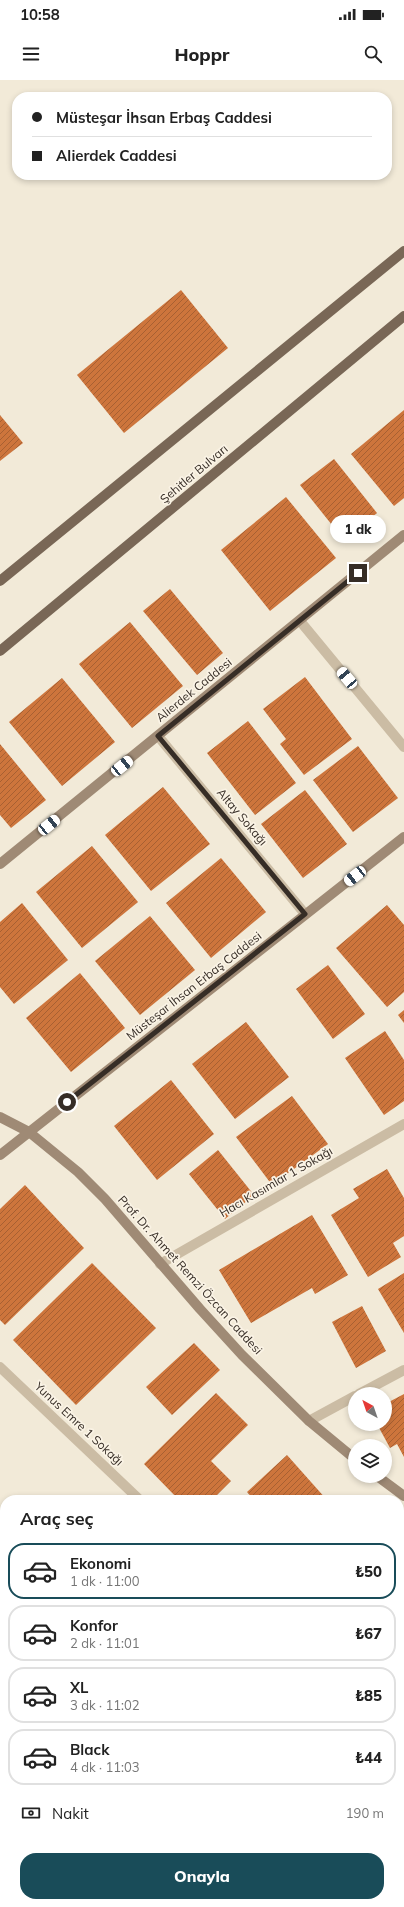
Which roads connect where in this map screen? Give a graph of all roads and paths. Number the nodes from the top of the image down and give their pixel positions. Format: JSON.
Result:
{"nodes":[{"id":1,"x":404,"y":251,"type":"edge"},
{"id":2,"x":404,"y":316,"type":"edge"},
{"id":3,"x":404,"y":535,"type":"edge"},
{"id":4,"x":0,"y":581,"type":"edge"},
{"id":5,"x":300,"y":621,"type":"junction"},
{"id":6,"x":0,"y":651,"type":"edge"},
{"id":7,"x":158,"y":736,"type":"junction"},
{"id":8,"x":404,"y":747,"type":"edge"},
{"id":9,"x":404,"y":837,"type":"edge"},
{"id":10,"x":0,"y":864,"type":"edge"},
{"id":11,"x":305,"y":914,"type":"junction"},
{"id":12,"x":0,"y":1117,"type":"edge"},
{"id":13,"x":404,"y":1124,"type":"edge"},
{"id":14,"x":29,"y":1132,"type":"junction"},
{"id":15,"x":0,"y":1155,"type":"edge"},
{"id":16,"x":160,"y":1264,"type":"junction"},
{"id":17,"x":0,"y":1367,"type":"edge"},
{"id":18,"x":404,"y":1370,"type":"edge"},
{"id":19,"x":372,"y":1387,"type":"edge"},
{"id":20,"x":348,"y":1400,"type":"edge"},
{"id":21,"x":309,"y":1421,"type":"junction"},
{"id":22,"x":348,"y":1453,"type":"edge"},
{"id":23,"x":386,"y":1483,"type":"edge"},
{"id":24,"x":135,"y":1495,"type":"edge"},
{"id":25,"x":403,"y":1495,"type":"edge"}],
"edges":[{"from":1,"to":4,"type":"main road"},
{"from":2,"to":6,"type":"main road","name":"Şehitler Bulvarı"},
{"from":3,"to":5,"type":"street","name":"Alierdek Caddesi"},
{"from":5,"to":7,"type":"street","name":"Alierdek Caddesi"},
{"from":5,"to":8,"type":"street"},
{"from":7,"to":10,"type":"street","name":"Alierdek Caddesi"},
{"from":7,"to":11,"type":"street","name":"Altay Sokağı"},
{"from":9,"to":11,"type":"street","name":"Müsteşar İhsan Erbaş Caddesi"},
{"from":11,"to":14,"type":"street","name":"Müsteşar İhsan Erbaş Caddesi"},
{"from":12,"to":14,"type":"street","name":"Prof. Dr. Ahmet Remzi Özcan Caddesi"},
{"from":13,"to":16,"type":"street","name":"Hacı Kasımlar 1 Sokağı"},
{"from":14,"to":15,"type":"street","name":"Müsteşar İhsan Erbaş Caddesi"},
{"from":14,"to":16,"type":"street","name":"Prof. Dr. Ahmet Remzi Özcan Caddesi"},
{"from":16,"to":21,"type":"street","name":"Prof. Dr. Ahmet Remzi Özcan Caddesi"},
{"from":17,"to":24,"type":"street","name":"Yunus Emre 1 Sokağı"},
{"from":18,"to":19,"type":"street"},
{"from":20,"to":21,"type":"street"},
{"from":21,"to":22,"type":"street","name":"Prof. Dr. Ahmet Remzi Özcan Caddesi"},
{"from":23,"to":25,"type":"street"}]}
